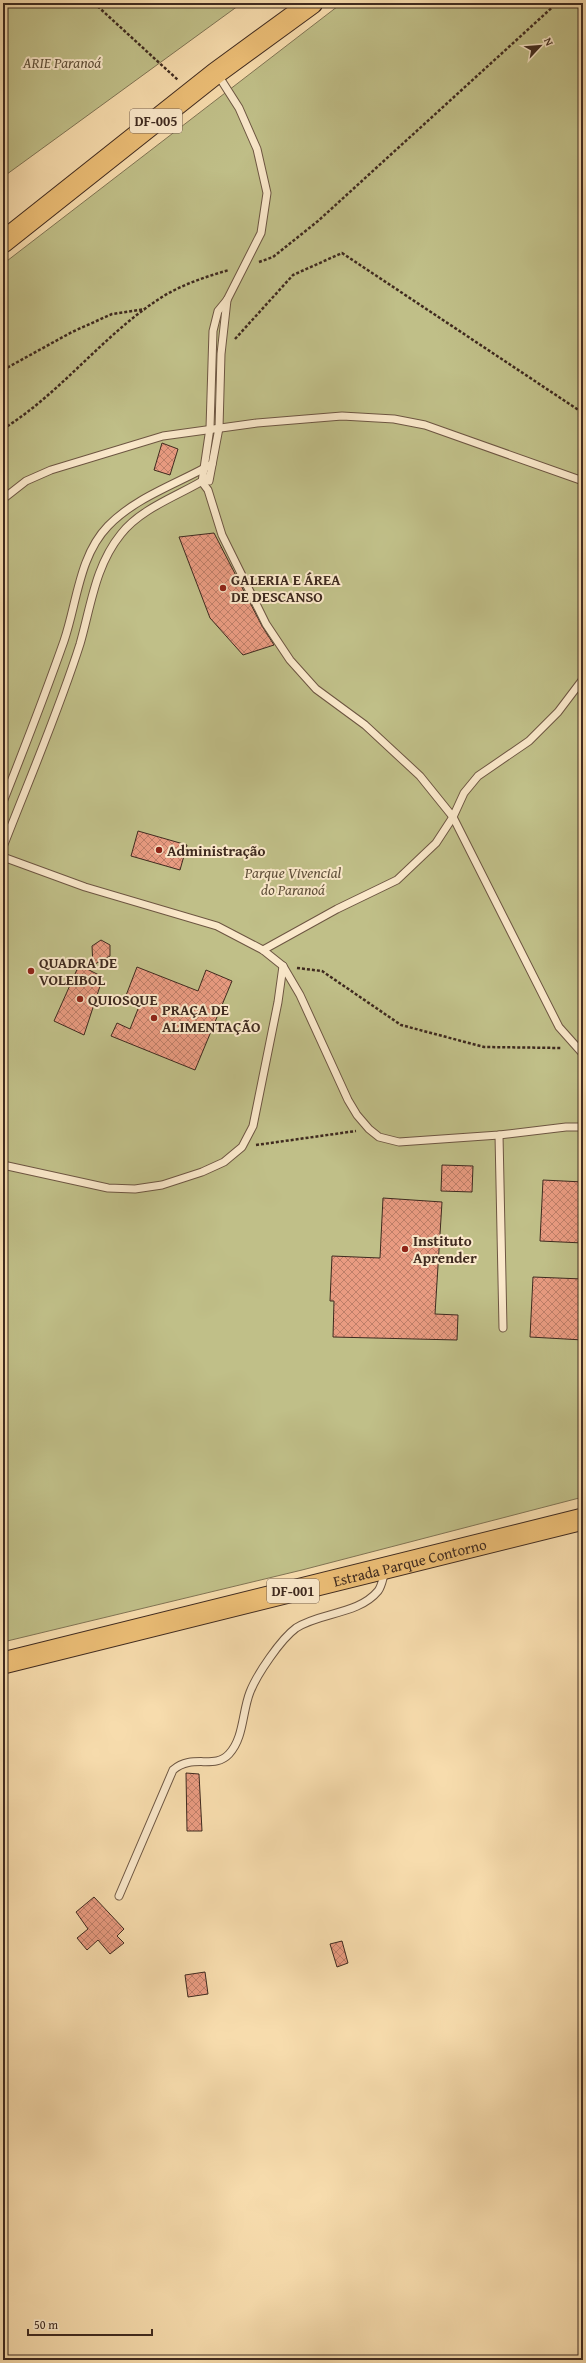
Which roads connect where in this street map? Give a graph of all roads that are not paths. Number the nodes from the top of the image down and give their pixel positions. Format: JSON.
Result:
{"nodes":[{"id":1,"x":312,"y":3,"type":"edge"},
{"id":2,"x":216,"y":73,"type":"junction"},
{"id":3,"x":3,"y":242,"type":"edge"},
{"id":4,"x":227,"y":300,"type":"junction"},
{"id":5,"x":210,"y":428,"type":"junction"},
{"id":6,"x":219,"y":428,"type":"junction"},
{"id":7,"x":212,"y":464,"type":"junction"},
{"id":8,"x":203,"y":469,"type":"junction"},
{"id":9,"x":209,"y":477,"type":"junction"},
{"id":10,"x":583,"y":481,"type":"edge"},
{"id":11,"x":202,"y":482,"type":"junction"},
{"id":12,"x":208,"y":490,"type":"junction"},
{"id":13,"x":160,"y":491,"type":"junction"},
{"id":14,"x":3,"y":499,"type":"edge"},
{"id":15,"x":166,"y":501,"type":"junction"},
{"id":16,"x":583,"y":679,"type":"edge"},
{"id":17,"x":3,"y":802,"type":"edge"},
{"id":18,"x":453,"y":817,"type":"junction"},
{"id":19,"x":3,"y":847,"type":"edge"},
{"id":20,"x":3,"y":857,"type":"edge"},
{"id":21,"x":263,"y":950,"type":"junction"},
{"id":22,"x":283,"y":966,"type":"junction"},
{"id":23,"x":583,"y":1054,"type":"edge"},
{"id":24,"x":583,"y":1127,"type":"edge"},
{"id":25,"x":499,"y":1135,"type":"junction"},
{"id":26,"x":3,"y":1165,"type":"edge"},
{"id":27,"x":503,"y":1328,"type":"dead end"},
{"id":28,"x":583,"y":1519,"type":"edge"},
{"id":29,"x":387,"y":1567,"type":"junction"},
{"id":30,"x":3,"y":1663,"type":"edge"},
{"id":31,"x":118,"y":1896,"type":"dead end"}],
"edges":[{"from":1,"to":2,"type":"main road","number":"DF-005"},
{"from":2,"to":3,"type":"main road","number":"DF-005"},
{"from":2,"to":4,"type":"lane"},
{"from":4,"to":5,"type":"lane"},
{"from":4,"to":6,"type":"lane"},
{"from":5,"to":6,"type":"lane"},
{"from":5,"to":8,"type":"lane"},
{"from":5,"to":14,"type":"lane"},
{"from":6,"to":7,"type":"lane"},
{"from":6,"to":10,"type":"lane"},
{"from":7,"to":8,"type":"lane"},
{"from":7,"to":9,"type":"lane"},
{"from":8,"to":11,"type":"lane"},
{"from":8,"to":13,"type":"lane"},
{"from":9,"to":11,"type":"lane"},
{"from":9,"to":12,"type":"lane"},
{"from":11,"to":12,"type":"lane"},
{"from":11,"to":15,"type":"lane"},
{"from":12,"to":18,"type":"lane"},
{"from":13,"to":15,"type":"lane"},
{"from":13,"to":17,"type":"lane"},
{"from":15,"to":19,"type":"lane"},
{"from":16,"to":18,"type":"lane"},
{"from":18,"to":21,"type":"lane"},
{"from":18,"to":23,"type":"lane"},
{"from":20,"to":21,"type":"lane"},
{"from":21,"to":22,"type":"lane"},
{"from":22,"to":25,"type":"lane"},
{"from":22,"to":26,"type":"lane"},
{"from":24,"to":25,"type":"lane"},
{"from":25,"to":27,"type":"lane"},
{"from":28,"to":29,"type":"main road","name":"Estrada Parque Contorno","number":"DF-001"},
{"from":29,"to":30,"type":"main road","name":"Estrada Parque Contorno","number":"DF-001"},
{"from":29,"to":31,"type":"lane"}]}
